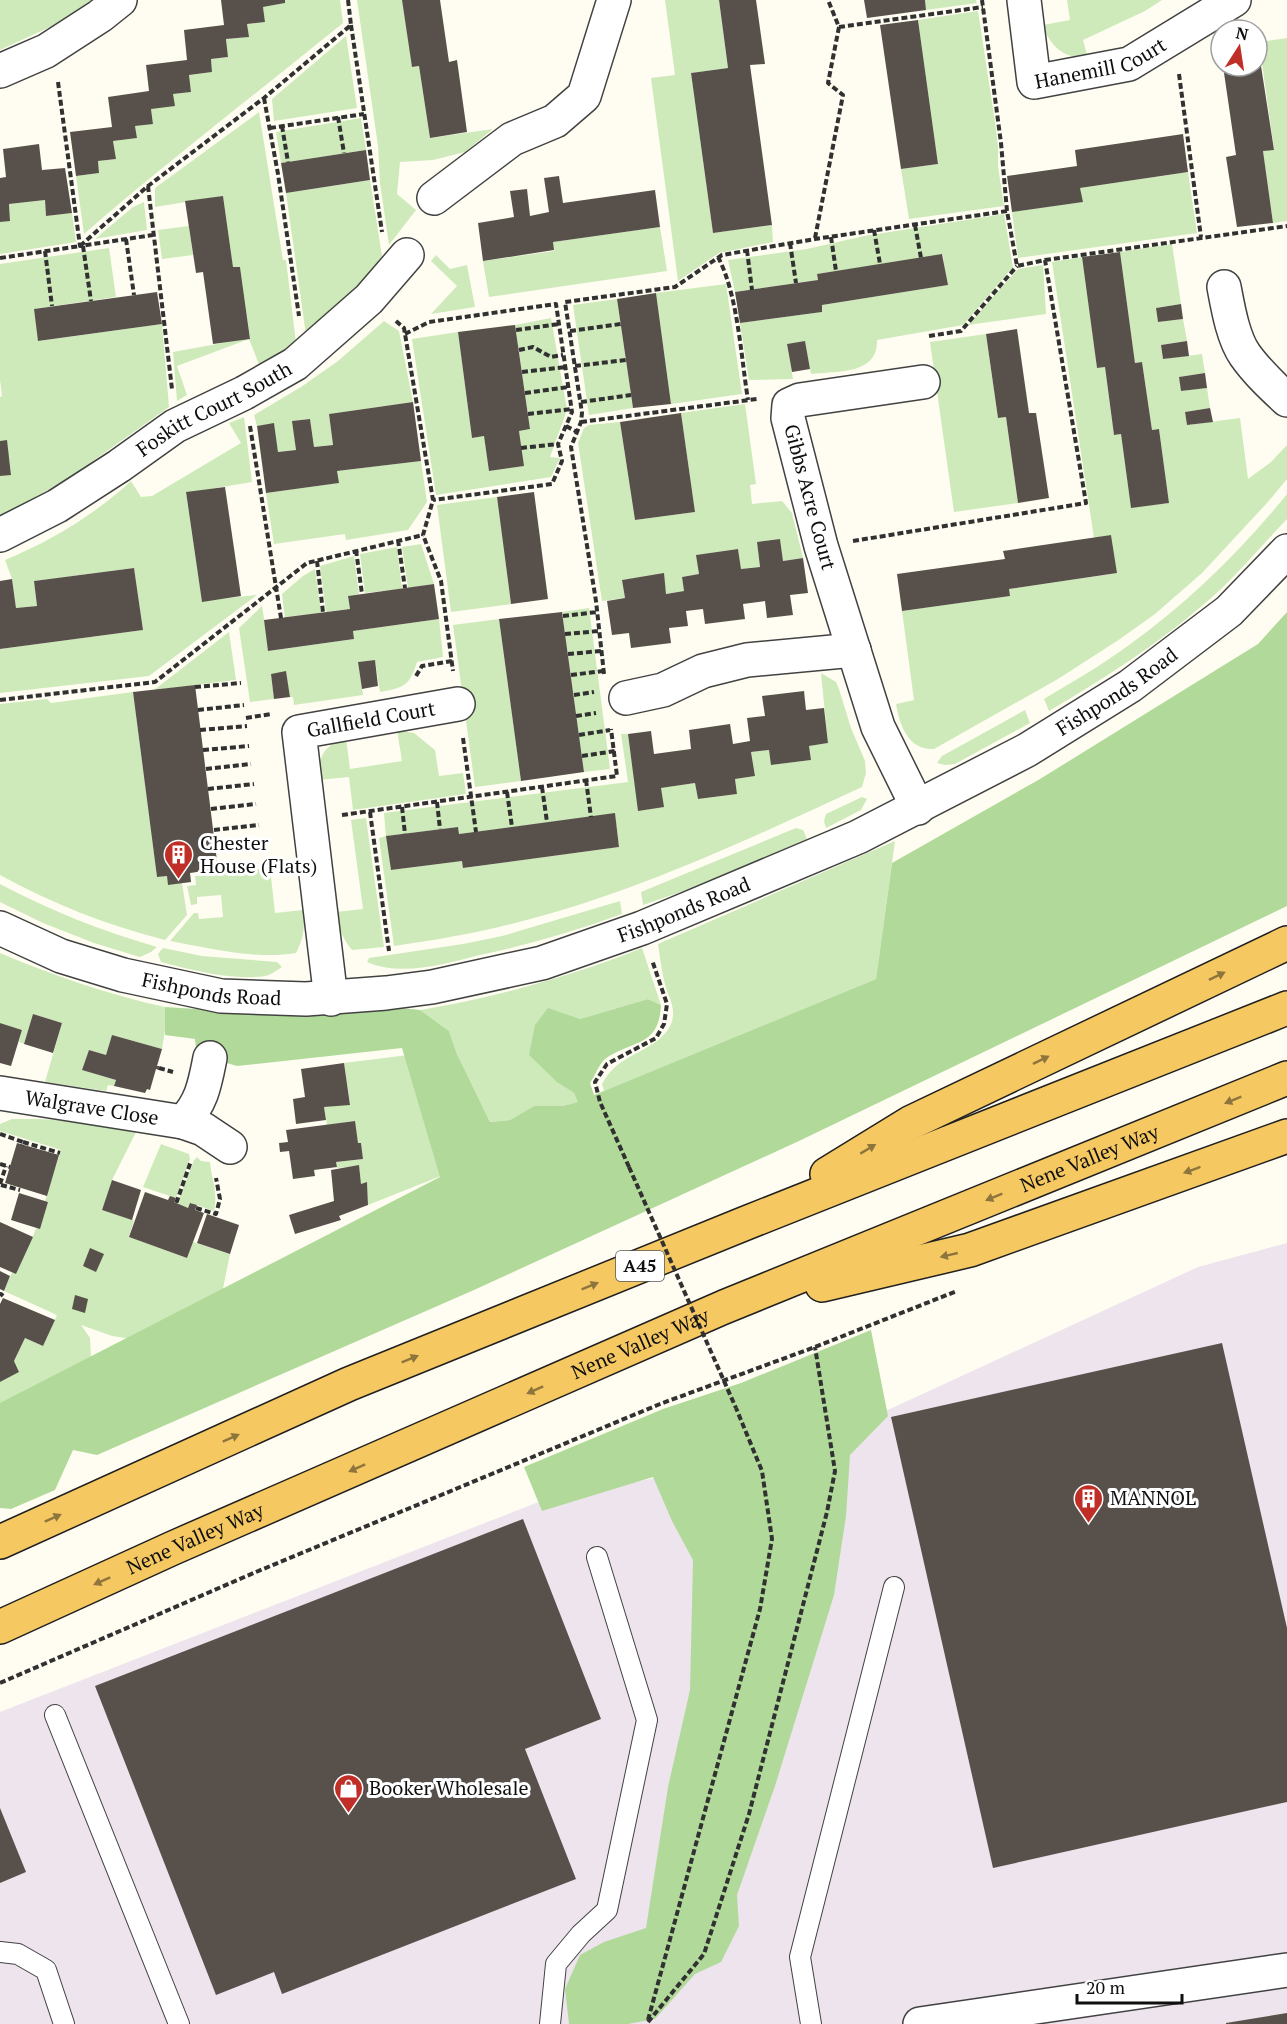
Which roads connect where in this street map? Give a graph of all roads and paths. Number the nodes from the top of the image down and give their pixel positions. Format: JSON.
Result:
{"nodes":[{"id":1,"x":120,"y":0,"type":"edge"},
{"id":2,"x":348,"y":0,"type":"edge"},
{"id":3,"x":614,"y":0,"type":"edge"},
{"id":4,"x":828,"y":0,"type":"edge"},
{"id":5,"x":982,"y":0,"type":"edge"},
{"id":6,"x":1024,"y":0,"type":"edge"},
{"id":7,"x":1234,"y":0,"type":"edge"},
{"id":8,"x":983,"y":7,"type":"junction"},
{"id":9,"x":351,"y":25,"type":"junction"},
{"id":10,"x":839,"y":27,"type":"junction"},
{"id":11,"x":1174,"y":38,"type":"junction"},
{"id":12,"x":46,"y":51,"type":"junction"},
{"id":13,"x":0,"y":71,"type":"edge"},
{"id":14,"x":264,"y":98,"type":"junction"},
{"id":15,"x":364,"y":114,"type":"junction"},
{"id":16,"x":338,"y":117,"type":"junction"},
{"id":17,"x":282,"y":126,"type":"junction"},
{"id":18,"x":270,"y":128,"type":"junction"},
{"id":19,"x":344,"y":153,"type":"dead end"},
{"id":20,"x":288,"y":162,"type":"dead end"},
{"id":21,"x":148,"y":186,"type":"junction"},
{"id":22,"x":434,"y":198,"type":"dead end"},
{"id":23,"x":1006,"y":211,"type":"junction"},
{"id":24,"x":915,"y":225,"type":"junction"},
{"id":25,"x":1287,"y":226,"type":"edge"},
{"id":26,"x":874,"y":230,"type":"junction"},
{"id":27,"x":153,"y":236,"type":"junction"},
{"id":28,"x":831,"y":237,"type":"junction"},
{"id":29,"x":1201,"y":237,"type":"junction"},
{"id":30,"x":815,"y":238,"type":"junction"},
{"id":31,"x":126,"y":239,"type":"junction"},
{"id":32,"x":790,"y":243,"type":"junction"},
{"id":33,"x":82,"y":246,"type":"junction"},
{"id":34,"x":747,"y":250,"type":"junction"},
{"id":35,"x":45,"y":251,"type":"junction"},
{"id":36,"x":718,"y":257,"type":"junction"},
{"id":37,"x":0,"y":258,"type":"edge"},
{"id":38,"x":921,"y":258,"type":"dead end"},
{"id":39,"x":1045,"y":260,"type":"junction"},
{"id":40,"x":880,"y":264,"type":"dead end"},
{"id":41,"x":398,"y":266,"type":"joint"},
{"id":42,"x":1017,"y":266,"type":"junction"},
{"id":43,"x":836,"y":271,"type":"dead end"},
{"id":44,"x":796,"y":283,"type":"dead end"},
{"id":45,"x":1224,"y":287,"type":"dead end"},
{"id":46,"x":752,"y":290,"type":"dead end"},
{"id":47,"x":134,"y":295,"type":"dead end"},
{"id":48,"x":91,"y":301,"type":"dead end"},
{"id":49,"x":52,"y":306,"type":"dead end"},
{"id":50,"x":559,"y":324,"type":"junction"},
{"id":51,"x":621,"y":324,"type":"dead end"},
{"id":52,"x":404,"y":328,"type":"dead end"},
{"id":53,"x":516,"y":330,"type":"dead end"},
{"id":54,"x":570,"y":331,"type":"junction"},
{"id":55,"x":405,"y":334,"type":"junction"},
{"id":56,"x":929,"y":336,"type":"dead end"},
{"id":57,"x":519,"y":350,"type":"dead end"},
{"id":58,"x":564,"y":355,"type":"junction"},
{"id":59,"x":304,"y":356,"type":"junction"},
{"id":60,"x":626,"y":360,"type":"dead end"},
{"id":61,"x":576,"y":366,"type":"junction"},
{"id":62,"x":566,"y":367,"type":"junction"},
{"id":63,"x":522,"y":372,"type":"dead end"},
{"id":64,"x":923,"y":382,"type":"dead end"},
{"id":65,"x":568,"y":387,"type":"junction"},
{"id":66,"x":244,"y":393,"type":"junction"},
{"id":67,"x":525,"y":393,"type":"dead end"},
{"id":68,"x":631,"y":395,"type":"dead end"},
{"id":69,"x":748,"y":400,"type":"junction"},
{"id":70,"x":1287,"y":400,"type":"edge"},
{"id":71,"x":581,"y":402,"type":"junction"},
{"id":72,"x":789,"y":405,"type":"junction"},
{"id":73,"x":572,"y":408,"type":"junction"},
{"id":74,"x":528,"y":414,"type":"dead end"},
{"id":75,"x":581,"y":422,"type":"junction"},
{"id":76,"x":175,"y":426,"type":"junction"},
{"id":77,"x":566,"y":426,"type":"junction"},
{"id":78,"x":577,"y":432,"type":"junction"},
{"id":79,"x":558,"y":444,"type":"junction"},
{"id":80,"x":521,"y":448,"type":"dead end"},
{"id":81,"x":433,"y":500,"type":"junction"},
{"id":82,"x":0,"y":535,"type":"edge"},
{"id":83,"x":423,"y":535,"type":"junction"},
{"id":84,"x":398,"y":540,"type":"junction"},
{"id":85,"x":822,"y":546,"type":"junction"},
{"id":86,"x":356,"y":550,"type":"junction"},
{"id":87,"x":1287,"y":551,"type":"edge"},
{"id":88,"x":317,"y":561,"type":"junction"},
{"id":89,"x":278,"y":586,"type":"junction"},
{"id":90,"x":405,"y":588,"type":"dead end"},
{"id":91,"x":362,"y":594,"type":"dead end"},
{"id":92,"x":323,"y":612,"type":"dead end"},
{"id":93,"x":597,"y":612,"type":"junction"},
{"id":94,"x":563,"y":616,"type":"dead end"},
{"id":95,"x":281,"y":618,"type":"dead end"},
{"id":96,"x":599,"y":631,"type":"junction"},
{"id":97,"x":565,"y":634,"type":"dead end"},
{"id":98,"x":854,"y":650,"type":"junction"},
{"id":99,"x":601,"y":651,"type":"junction"},
{"id":100,"x":568,"y":654,"type":"dead end"},
{"id":101,"x":603,"y":671,"type":"junction"},
{"id":102,"x":571,"y":675,"type":"dead end"},
{"id":103,"x":241,"y":683,"type":"dead end"},
{"id":104,"x":195,"y":687,"type":"dead end"},
{"id":105,"x":0,"y":700,"type":"edge"},
{"id":106,"x":614,"y":700,"type":"junction"},
{"id":107,"x":458,"y":704,"type":"junction"},
{"id":108,"x":244,"y":705,"type":"dead end"},
{"id":109,"x":198,"y":710,"type":"dead end"},
{"id":110,"x":598,"y":712,"type":"dead end"},
{"id":111,"x":576,"y":716,"type":"dead end"},
{"id":112,"x":247,"y":726,"type":"dead end"},
{"id":113,"x":200,"y":730,"type":"dead end"},
{"id":114,"x":611,"y":730,"type":"junction"},
{"id":115,"x":579,"y":735,"type":"dead end"},
{"id":116,"x":249,"y":746,"type":"dead end"},
{"id":117,"x":203,"y":750,"type":"dead end"},
{"id":118,"x":615,"y":751,"type":"junction"},
{"id":119,"x":582,"y":756,"type":"dead end"},
{"id":120,"x":251,"y":764,"type":"dead end"},
{"id":121,"x":206,"y":769,"type":"dead end"},
{"id":122,"x":586,"y":780,"type":"junction"},
{"id":123,"x":254,"y":784,"type":"dead end"},
{"id":124,"x":543,"y":787,"type":"junction"},
{"id":125,"x":208,"y":789,"type":"dead end"},
{"id":126,"x":507,"y":792,"type":"junction"},
{"id":127,"x":471,"y":796,"type":"junction"},
{"id":128,"x":437,"y":802,"type":"junction"},
{"id":129,"x":256,"y":804,"type":"dead end"},
{"id":130,"x":402,"y":807,"type":"junction"},
{"id":131,"x":918,"y":808,"type":"junction"},
{"id":132,"x":211,"y":809,"type":"dead end"},
{"id":133,"x":370,"y":812,"type":"junction"},
{"id":134,"x":591,"y":817,"type":"dead end"},
{"id":135,"x":309,"y":819,"type":"junction"},
{"id":136,"x":547,"y":822,"type":"dead end"},
{"id":137,"x":259,"y":825,"type":"dead end"},
{"id":138,"x":512,"y":827,"type":"dead end"},
{"id":139,"x":440,"y":829,"type":"dead end"},
{"id":140,"x":214,"y":830,"type":"dead end"},
{"id":141,"x":476,"y":832,"type":"dead end"},
{"id":142,"x":405,"y":834,"type":"dead end"},
{"id":143,"x":262,"y":846,"type":"dead end"},
{"id":144,"x":216,"y":852,"type":"dead end"},
{"id":145,"x":0,"y":928,"type":"edge"},
{"id":146,"x":642,"y":928,"type":"junction"},
{"id":147,"x":1287,"y":943,"type":"edge"},
{"id":148,"x":389,"y":951,"type":"dead end"},
{"id":149,"x":331,"y":999,"type":"junction"},
{"id":150,"x":1287,"y":1008,"type":"edge"},
{"id":151,"x":210,"y":1058,"type":"dead end"},
{"id":152,"x":159,"y":1068,"type":"dead end"},
{"id":153,"x":177,"y":1074,"type":"dead end"},
{"id":154,"x":1287,"y":1078,"type":"edge"},
{"id":155,"x":0,"y":1093,"type":"edge"},
{"id":156,"x":183,"y":1122,"type":"junction"},
{"id":157,"x":0,"y":1134,"type":"edge"},
{"id":158,"x":1287,"y":1136,"type":"edge"},
{"id":159,"x":60,"y":1153,"type":"dead end"},
{"id":160,"x":194,"y":1154,"type":"dead end"},
{"id":161,"x":222,"y":1158,"type":"joint"},
{"id":162,"x":0,"y":1164,"type":"edge"},
{"id":163,"x":1,"y":1185,"type":"edge"},
{"id":164,"x":20,"y":1191,"type":"dead end"},
{"id":165,"x":175,"y":1200,"type":"dead end"},
{"id":166,"x":195,"y":1208,"type":"dead end"},
{"id":167,"x":746,"y":1223,"type":"junction"},
{"id":168,"x":968,"y":1287,"type":"dead end"},
{"id":169,"x":724,"y":1307,"type":"junction"},
{"id":170,"x":815,"y":1347,"type":"junction"},
{"id":171,"x":0,"y":1542,"type":"edge"},
{"id":172,"x":597,"y":1557,"type":"dead end"},
{"id":173,"x":894,"y":1587,"type":"dead end"},
{"id":174,"x":0,"y":1627,"type":"edge"},
{"id":175,"x":0,"y":1683,"type":"edge"},
{"id":176,"x":55,"y":1715,"type":"dead end"},
{"id":177,"x":0,"y":1952,"type":"edge"},
{"id":178,"x":1287,"y":1970,"type":"edge"},
{"id":179,"x":647,"y":2023,"type":"edge"},
{"id":180,"x":64,"y":2024,"type":"edge"},
{"id":181,"x":178,"y":2024,"type":"edge"},
{"id":182,"x":550,"y":2024,"type":"edge"},
{"id":183,"x":811,"y":2024,"type":"edge"},
{"id":184,"x":920,"y":2024,"type":"edge"}],
"edges":[{"from":1,"to":12,"type":"street"},
{"from":2,"to":9,"type":"path"},
{"from":3,"to":22,"type":"street"},
{"from":4,"to":10,"type":"path"},
{"from":5,"to":8,"type":"path"},
{"from":6,"to":11,"type":"street","name":"Hanemill Court"},
{"from":7,"to":11,"type":"street","name":"Hanemill Court"},
{"from":8,"to":10,"type":"path"},
{"from":8,"to":23,"type":"path"},
{"from":9,"to":14,"type":"path"},
{"from":9,"to":15,"type":"path"},
{"from":10,"to":30,"type":"path"},
{"from":11,"to":29,"type":"path"},
{"from":12,"to":13,"type":"street"},
{"from":12,"to":33,"type":"path"},
{"from":14,"to":18,"type":"path"},
{"from":14,"to":21,"type":"path"},
{"from":15,"to":16,"type":"path"},
{"from":15,"to":41,"type":"path"},
{"from":16,"to":17,"type":"path"},
{"from":16,"to":19,"type":"path"},
{"from":17,"to":18,"type":"path"},
{"from":17,"to":20,"type":"path"},
{"from":18,"to":59,"type":"path"},
{"from":21,"to":27,"type":"path"},
{"from":21,"to":33,"type":"path"},
{"from":23,"to":24,"type":"path"},
{"from":23,"to":42,"type":"path"},
{"from":24,"to":26,"type":"path"},
{"from":24,"to":38,"type":"path"},
{"from":25,"to":29,"type":"path"},
{"from":26,"to":28,"type":"path"},
{"from":26,"to":40,"type":"path"},
{"from":27,"to":31,"type":"path"},
{"from":27,"to":76,"type":"path"},
{"from":28,"to":30,"type":"path"},
{"from":28,"to":43,"type":"path"},
{"from":29,"to":39,"type":"path"},
{"from":30,"to":32,"type":"path"},
{"from":31,"to":33,"type":"path"},
{"from":31,"to":47,"type":"path"},
{"from":32,"to":34,"type":"path"},
{"from":32,"to":44,"type":"path"},
{"from":33,"to":35,"type":"path"},
{"from":33,"to":48,"type":"path"},
{"from":34,"to":36,"type":"path"},
{"from":34,"to":46,"type":"path"},
{"from":35,"to":37,"type":"path"},
{"from":35,"to":49,"type":"path"},
{"from":36,"to":54,"type":"path"},
{"from":36,"to":69,"type":"path"},
{"from":39,"to":42,"type":"path"},
{"from":39,"to":85,"type":"path"},
{"from":41,"to":59,"type":"street","name":"Foskitt Court South"},
{"from":42,"to":56,"type":"path"},
{"from":45,"to":70,"type":"street"},
{"from":50,"to":53,"type":"path"},
{"from":50,"to":55,"type":"path"},
{"from":50,"to":58,"type":"path"},
{"from":51,"to":54,"type":"path"},
{"from":52,"to":55,"type":"path"},
{"from":54,"to":61,"type":"path"},
{"from":55,"to":81,"type":"path"},
{"from":57,"to":58,"type":"path"},
{"from":58,"to":62,"type":"path"},
{"from":59,"to":66,"type":"street","name":"Foskitt Court South"},
{"from":60,"to":61,"type":"path"},
{"from":61,"to":71,"type":"path"},
{"from":62,"to":63,"type":"path"},
{"from":62,"to":65,"type":"path"},
{"from":64,"to":72,"type":"street","name":"Gibbs Acre Court"},
{"from":65,"to":67,"type":"path"},
{"from":65,"to":73,"type":"path"},
{"from":66,"to":76,"type":"street","name":"Foskitt Court South"},
{"from":66,"to":89,"type":"path"},
{"from":68,"to":71,"type":"path"},
{"from":69,"to":72,"type":"path"},
{"from":69,"to":75,"type":"path"},
{"from":71,"to":75,"type":"path"},
{"from":72,"to":85,"type":"street","name":"Gibbs Acre Court"},
{"from":73,"to":74,"type":"path"},
{"from":73,"to":77,"type":"path"},
{"from":75,"to":78,"type":"path"},
{"from":76,"to":82,"type":"street","name":"Foskitt Court South"},
{"from":77,"to":78,"type":"path"},
{"from":77,"to":79,"type":"path"},
{"from":78,"to":93,"type":"path"},
{"from":79,"to":80,"type":"path"},
{"from":79,"to":81,"type":"path"},
{"from":81,"to":83,"type":"path"},
{"from":83,"to":84,"type":"path"},
{"from":83,"to":107,"type":"path"},
{"from":84,"to":86,"type":"path"},
{"from":84,"to":90,"type":"path"},
{"from":85,"to":98,"type":"street","name":"Gibbs Acre Court"},
{"from":86,"to":88,"type":"path"},
{"from":86,"to":91,"type":"path"},
{"from":87,"to":131,"type":"street","name":"Fishponds Road"},
{"from":88,"to":89,"type":"path"},
{"from":88,"to":92,"type":"path"},
{"from":89,"to":95,"type":"path"},
{"from":89,"to":105,"type":"path"},
{"from":93,"to":94,"type":"path"},
{"from":93,"to":96,"type":"path"},
{"from":96,"to":97,"type":"path"},
{"from":96,"to":99,"type":"path"},
{"from":98,"to":106,"type":"street"},
{"from":98,"to":131,"type":"street","name":"Gibbs Acre Court"},
{"from":99,"to":100,"type":"path"},
{"from":99,"to":101,"type":"path"},
{"from":101,"to":102,"type":"path"},
{"from":101,"to":106,"type":"path"},
{"from":103,"to":104,"type":"path"},
{"from":106,"to":114,"type":"path"},
{"from":107,"to":127,"type":"path"},
{"from":107,"to":135,"type":"street","name":"Gallfield Court"},
{"from":108,"to":109,"type":"path"},
{"from":110,"to":111,"type":"path"},
{"from":112,"to":113,"type":"path"},
{"from":114,"to":115,"type":"path"},
{"from":114,"to":118,"type":"path"},
{"from":116,"to":117,"type":"path"},
{"from":118,"to":119,"type":"path"},
{"from":118,"to":122,"type":"path"},
{"from":120,"to":121,"type":"path"},
{"from":122,"to":124,"type":"path"},
{"from":122,"to":134,"type":"path"},
{"from":123,"to":125,"type":"path"},
{"from":124,"to":126,"type":"path"},
{"from":124,"to":136,"type":"path"},
{"from":126,"to":127,"type":"path"},
{"from":126,"to":138,"type":"path"},
{"from":127,"to":128,"type":"path"},
{"from":127,"to":141,"type":"path"},
{"from":128,"to":130,"type":"path"},
{"from":128,"to":139,"type":"path"},
{"from":129,"to":132,"type":"path"},
{"from":130,"to":133,"type":"path"},
{"from":130,"to":142,"type":"path"},
{"from":131,"to":146,"type":"street","name":"Fishponds Road"},
{"from":133,"to":135,"type":"path"},
{"from":133,"to":148,"type":"path"},
{"from":135,"to":149,"type":"street","name":"Gallfield Court"},
{"from":137,"to":140,"type":"path"},
{"from":143,"to":144,"type":"path"},
{"from":145,"to":149,"type":"street","name":"Fishponds Road"},
{"from":146,"to":149,"type":"street","name":"Fishponds Road"},
{"from":146,"to":179,"type":"path","bridge":true},
{"from":167,"to":147,"type":"highway","one_way":true},
{"from":150,"to":167,"type":"highway","number":"A45"},
{"from":151,"to":156,"type":"street","name":"Walgrave Close"},
{"from":152,"to":153,"type":"path"},
{"from":154,"to":169,"type":"highway","name":"Nene Valley Way","one_way":true},
{"from":155,"to":156,"type":"street","name":"Walgrave Close"},
{"from":156,"to":161,"type":"street","name":"Walgrave Close"},
{"from":157,"to":159,"type":"path"},
{"from":158,"to":169,"type":"highway","one_way":true},
{"from":160,"to":165,"type":"path"},
{"from":161,"to":166,"type":"path"},
{"from":162,"to":163,"type":"path"},
{"from":163,"to":164,"type":"path"},
{"from":171,"to":167,"type":"highway","number":"A45","one_way":true},
{"from":168,"to":170,"type":"path"},
{"from":169,"to":174,"type":"highway","name":"Nene Valley Way","one_way":true},
{"from":170,"to":175,"type":"path"},
{"from":170,"to":179,"type":"path"},
{"from":172,"to":182,"type":"lane"},
{"from":173,"to":183,"type":"lane"},
{"from":176,"to":181,"type":"lane"},
{"from":177,"to":180,"type":"lane"},
{"from":178,"to":184,"type":"street"}]}
